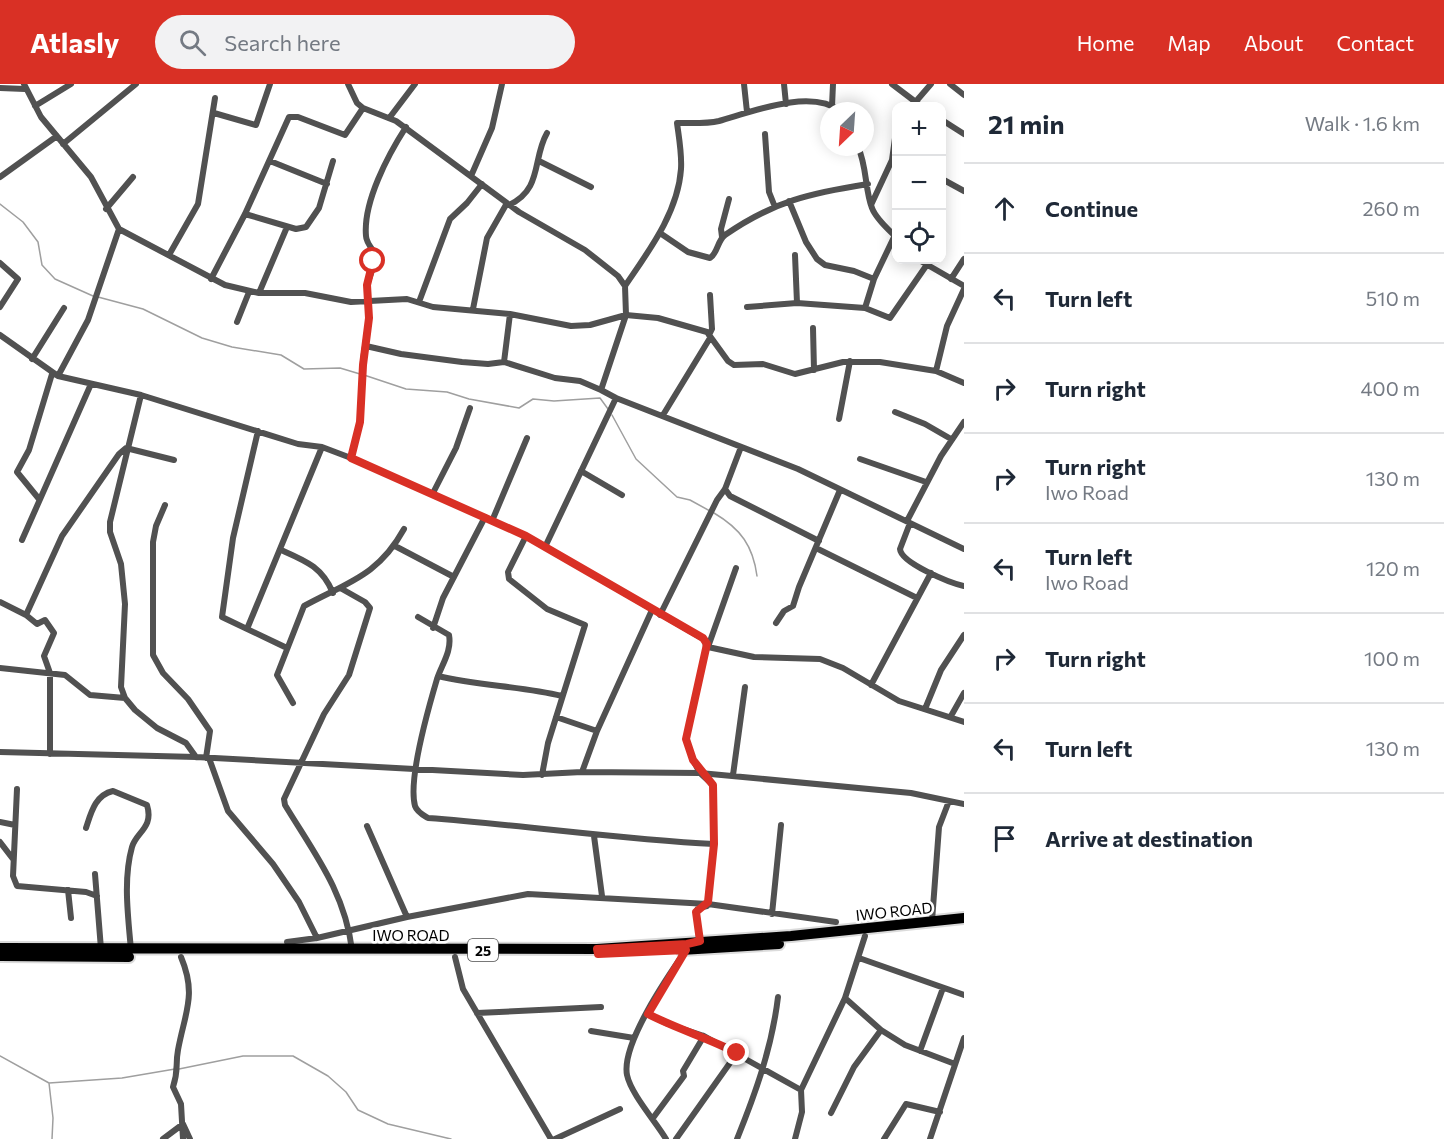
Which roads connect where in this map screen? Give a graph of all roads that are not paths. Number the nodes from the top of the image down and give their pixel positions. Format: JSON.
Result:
{"nodes":[{"id":1,"x":71,"y":84,"type":"edge"},
{"id":2,"x":136,"y":84,"type":"edge"},
{"id":3,"x":270,"y":84,"type":"edge"},
{"id":4,"x":348,"y":84,"type":"edge"},
{"id":5,"x":415,"y":84,"type":"edge"},
{"id":6,"x":502,"y":84,"type":"edge"},
{"id":7,"x":744,"y":84,"type":"edge"},
{"id":8,"x":784,"y":84,"type":"edge"},
{"id":9,"x":833,"y":84,"type":"edge"},
{"id":10,"x":892,"y":84,"type":"edge"},
{"id":11,"x":931,"y":84,"type":"edge"},
{"id":12,"x":950,"y":84,"type":"edge"},
{"id":13,"x":25,"y":86,"type":"edge"},
{"id":14,"x":0,"y":88,"type":"edge"},
{"id":15,"x":964,"y":95,"type":"edge"},
{"id":16,"x":215,"y":98,"type":"dead end"},
{"id":17,"x":832,"y":102,"type":"edge"},
{"id":18,"x":913,"y":102,"type":"edge"},
{"id":19,"x":918,"y":102,"type":"edge"},
{"id":20,"x":820,"y":103,"type":"edge"},
{"id":21,"x":786,"y":104,"type":"junction"},
{"id":22,"x":35,"y":106,"type":"junction"},
{"id":23,"x":363,"y":108,"type":"junction"},
{"id":24,"x":747,"y":112,"type":"junction"},
{"id":25,"x":214,"y":113,"type":"junction"},
{"id":26,"x":390,"y":117,"type":"junction"},
{"id":27,"x":946,"y":123,"type":"edge"},
{"id":28,"x":406,"y":128,"type":"junction"},
{"id":29,"x":547,"y":133,"type":"dead end"},
{"id":30,"x":765,"y":134,"type":"dead end"},
{"id":31,"x":964,"y":134,"type":"edge"},
{"id":32,"x":57,"y":136,"type":"junction"},
{"id":33,"x":63,"y":144,"type":"junction"},
{"id":34,"x":860,"y":156,"type":"edge"},
{"id":35,"x":894,"y":156,"type":"edge"},
{"id":36,"x":270,"y":161,"type":"junction"},
{"id":37,"x":333,"y":161,"type":"dead end"},
{"id":38,"x":539,"y":161,"type":"junction"},
{"id":39,"x":471,"y":176,"type":"junction"},
{"id":40,"x":0,"y":177,"type":"edge"},
{"id":41,"x":132,"y":177,"type":"dead end"},
{"id":42,"x":946,"y":181,"type":"edge"},
{"id":43,"x":327,"y":184,"type":"junction"},
{"id":44,"x":482,"y":184,"type":"junction"},
{"id":45,"x":868,"y":184,"type":"junction"},
{"id":46,"x":591,"y":187,"type":"dead end"},
{"id":47,"x":964,"y":191,"type":"edge"},
{"id":48,"x":520,"y":199,"type":"junction"},
{"id":49,"x":729,"y":199,"type":"dead end"},
{"id":50,"x":789,"y":201,"type":"junction"},
{"id":51,"x":508,"y":204,"type":"junction"},
{"id":52,"x":871,"y":206,"type":"junction"},
{"id":53,"x":775,"y":207,"type":"junction"},
{"id":54,"x":106,"y":209,"type":"junction"},
{"id":55,"x":519,"y":212,"type":"junction"},
{"id":56,"x":245,"y":214,"type":"junction"},
{"id":57,"x":287,"y":227,"type":"junction"},
{"id":58,"x":119,"y":229,"type":"junction"},
{"id":59,"x":892,"y":232,"type":"edge"},
{"id":60,"x":660,"y":233,"type":"junction"},
{"id":61,"x":722,"y":237,"type":"junction"},
{"id":62,"x":892,"y":244,"type":"edge"},
{"id":63,"x":169,"y":255,"type":"junction"},
{"id":64,"x":795,"y":255,"type":"dead end"},
{"id":65,"x":964,"y":259,"type":"edge"},
{"id":66,"x":0,"y":263,"type":"edge"},
{"id":67,"x":924,"y":264,"type":"edge"},
{"id":68,"x":926,"y":266,"type":"junction"},
{"id":69,"x":211,"y":279,"type":"junction"},
{"id":70,"x":874,"y":279,"type":"junction"},
{"id":71,"x":951,"y":279,"type":"junction"},
{"id":72,"x":625,"y":286,"type":"junction"},
{"id":73,"x":964,"y":288,"type":"edge"},
{"id":74,"x":249,"y":292,"type":"junction"},
{"id":75,"x":259,"y":293,"type":"junction"},
{"id":76,"x":710,"y":295,"type":"dead end"},
{"id":77,"x":366,"y":302,"type":"junction"},
{"id":78,"x":419,"y":302,"type":"junction"},
{"id":79,"x":797,"y":303,"type":"junction"},
{"id":80,"x":0,"y":307,"type":"edge"},
{"id":81,"x":747,"y":307,"type":"dead end"},
{"id":82,"x":64,"y":308,"type":"dead end"},
{"id":83,"x":865,"y":308,"type":"junction"},
{"id":84,"x":473,"y":309,"type":"junction"},
{"id":85,"x":510,"y":314,"type":"junction"},
{"id":86,"x":626,"y":315,"type":"junction"},
{"id":87,"x":237,"y":322,"type":"dead end"},
{"id":88,"x":813,"y":328,"type":"dead end"},
{"id":89,"x":0,"y":336,"type":"edge"},
{"id":90,"x":710,"y":336,"type":"junction"},
{"id":91,"x":366,"y":346,"type":"junction"},
{"id":92,"x":32,"y":359,"type":"junction"},
{"id":93,"x":850,"y":361,"type":"junction"},
{"id":94,"x":504,"y":362,"type":"junction"},
{"id":95,"x":814,"y":370,"type":"junction"},
{"id":96,"x":936,"y":371,"type":"junction"},
{"id":97,"x":55,"y":375,"type":"junction"},
{"id":98,"x":964,"y":383,"type":"edge"},
{"id":99,"x":91,"y":384,"type":"junction"},
{"id":100,"x":601,"y":390,"type":"junction"},
{"id":101,"x":141,"y":395,"type":"junction"},
{"id":102,"x":616,"y":398,"type":"junction"},
{"id":103,"x":470,"y":408,"type":"dead end"},
{"id":104,"x":895,"y":412,"type":"dead end"},
{"id":105,"x":663,"y":415,"type":"junction"},
{"id":106,"x":839,"y":419,"type":"dead end"},
{"id":107,"x":964,"y":422,"type":"edge"},
{"id":108,"x":258,"y":431,"type":"junction"},
{"id":109,"x":527,"y":438,"type":"dead end"},
{"id":110,"x":951,"y":440,"type":"junction"},
{"id":111,"x":126,"y":447,"type":"junction"},
{"id":112,"x":322,"y":447,"type":"junction"},
{"id":113,"x":741,"y":447,"type":"junction"},
{"id":114,"x":351,"y":458,"type":"junction"},
{"id":115,"x":860,"y":459,"type":"dead end"},
{"id":116,"x":174,"y":460,"type":"dead end"},
{"id":117,"x":581,"y":471,"type":"junction"},
{"id":118,"x":927,"y":482,"type":"junction"},
{"id":119,"x":725,"y":489,"type":"junction"},
{"id":120,"x":840,"y":490,"type":"junction"},
{"id":121,"x":433,"y":494,"type":"junction"},
{"id":122,"x":622,"y":495,"type":"dead end"},
{"id":123,"x":39,"y":499,"type":"junction"},
{"id":124,"x":165,"y":505,"type":"dead end"},
{"id":125,"x":485,"y":517,"type":"junction"},
{"id":126,"x":492,"y":521,"type":"junction"},
{"id":127,"x":909,"y":522,"type":"junction"},
{"id":128,"x":404,"y":529,"type":"dead end"},
{"id":129,"x":526,"y":536,"type":"junction"},
{"id":130,"x":22,"y":540,"type":"dead end"},
{"id":131,"x":819,"y":541,"type":"junction"},
{"id":132,"x":394,"y":546,"type":"junction"},
{"id":133,"x":545,"y":547,"type":"junction"},
{"id":134,"x":816,"y":548,"type":"junction"},
{"id":135,"x":964,"y":549,"type":"edge"},
{"id":136,"x":280,"y":550,"type":"junction"},
{"id":137,"x":736,"y":568,"type":"dead end"},
{"id":138,"x":931,"y":573,"type":"junction"},
{"id":139,"x":454,"y":577,"type":"junction"},
{"id":140,"x":964,"y":586,"type":"edge"},
{"id":141,"x":342,"y":589,"type":"junction"},
{"id":142,"x":333,"y":593,"type":"junction"},
{"id":143,"x":917,"y":598,"type":"junction"},
{"id":144,"x":0,"y":602,"type":"edge"},
{"id":145,"x":652,"y":610,"type":"junction"},
{"id":146,"x":26,"y":615,"type":"junction"},
{"id":147,"x":660,"y":615,"type":"junction"},
{"id":148,"x":418,"y":617,"type":"dead end"},
{"id":149,"x":776,"y":624,"type":"dead end"},
{"id":150,"x":433,"y":628,"type":"junction"},
{"id":151,"x":247,"y":629,"type":"junction"},
{"id":152,"x":964,"y":635,"type":"edge"},
{"id":153,"x":707,"y":646,"type":"junction"},
{"id":154,"x":287,"y":648,"type":"junction"},
{"id":155,"x":0,"y":668,"type":"edge"},
{"id":156,"x":50,"y":673,"type":"junction"},
{"id":157,"x":438,"y":676,"type":"junction"},
{"id":158,"x":871,"y":686,"type":"junction"},
{"id":159,"x":745,"y":687,"type":"dead end"},
{"id":160,"x":964,"y":693,"type":"edge"},
{"id":161,"x":562,"y":696,"type":"junction"},
{"id":162,"x":125,"y":698,"type":"junction"},
{"id":163,"x":293,"y":703,"type":"dead end"},
{"id":164,"x":925,"y":709,"type":"junction"},
{"id":165,"x":951,"y":716,"type":"junction"},
{"id":166,"x":556,"y":717,"type":"junction"},
{"id":167,"x":964,"y":722,"type":"edge"},
{"id":168,"x":597,"y":731,"type":"junction"},
{"id":169,"x":0,"y":752,"type":"edge"},
{"id":170,"x":50,"y":754,"type":"junction"},
{"id":171,"x":196,"y":757,"type":"junction"},
{"id":172,"x":207,"y":758,"type":"junction"},
{"id":173,"x":302,"y":764,"type":"junction"},
{"id":174,"x":415,"y":768,"type":"junction"},
{"id":175,"x":582,"y":772,"type":"junction"},
{"id":176,"x":700,"y":773,"type":"junction"},
{"id":177,"x":542,"y":775,"type":"junction"},
{"id":178,"x":733,"y":775,"type":"junction"},
{"id":179,"x":17,"y":789,"type":"dead end"},
{"id":180,"x":949,"y":801,"type":"junction"},
{"id":181,"x":964,"y":804,"type":"edge"},
{"id":182,"x":0,"y":822,"type":"edge"},
{"id":183,"x":15,"y":825,"type":"junction"},
{"id":184,"x":781,"y":825,"type":"dead end"},
{"id":185,"x":367,"y":826,"type":"dead end"},
{"id":186,"x":86,"y":828,"type":"dead end"},
{"id":187,"x":594,"y":836,"type":"junction"},
{"id":188,"x":0,"y":842,"type":"edge"},
{"id":189,"x":714,"y":844,"type":"junction"},
{"id":190,"x":14,"y":860,"type":"junction"},
{"id":191,"x":95,"y":874,"type":"dead end"},
{"id":192,"x":68,"y":890,"type":"junction"},
{"id":193,"x":97,"y":896,"type":"junction"},
{"id":194,"x":602,"y":896,"type":"junction"},
{"id":195,"x":708,"y":904,"type":"junction"},
{"id":196,"x":772,"y":914,"type":"junction"},
{"id":197,"x":407,"y":917,"type":"junction"},
{"id":198,"x":71,"y":918,"type":"dead end"},
{"id":199,"x":964,"y":918,"type":"edge"},
{"id":200,"x":932,"y":921,"type":"junction"},
{"id":201,"x":836,"y":922,"type":"dead end"},
{"id":202,"x":964,"y":924,"type":"edge"},
{"id":203,"x":350,"y":931,"type":"junction"},
{"id":204,"x":865,"y":936,"type":"junction"},
{"id":205,"x":317,"y":938,"type":"junction"},
{"id":206,"x":700,"y":941,"type":"junction"},
{"id":207,"x":287,"y":942,"type":"dead end"},
{"id":208,"x":0,"y":948,"type":"edge"},
{"id":209,"x":101,"y":949,"type":"junction"},
{"id":210,"x":131,"y":950,"type":"junction"},
{"id":211,"x":352,"y":950,"type":"junction"},
{"id":212,"x":686,"y":950,"type":"junction"},
{"id":213,"x":597,"y":951,"type":"junction"},
{"id":214,"x":61,"y":953,"type":"junction"},
{"id":215,"x":0,"y":957,"type":"edge"},
{"id":216,"x":181,"y":957,"type":"junction"},
{"id":217,"x":455,"y":957,"type":"junction"},
{"id":218,"x":859,"y":958,"type":"junction"},
{"id":219,"x":943,"y":988,"type":"junction"},
{"id":220,"x":964,"y":995,"type":"edge"},
{"id":221,"x":778,"y":997,"type":"dead end"},
{"id":222,"x":845,"y":998,"type":"junction"},
{"id":223,"x":601,"y":1007,"type":"dead end"},
{"id":224,"x":477,"y":1014,"type":"junction"},
{"id":225,"x":648,"y":1014,"type":"junction"},
{"id":226,"x":880,"y":1030,"type":"junction"},
{"id":227,"x":591,"y":1031,"type":"dead end"},
{"id":228,"x":704,"y":1036,"type":"junction"},
{"id":229,"x":634,"y":1038,"type":"junction"},
{"id":230,"x":964,"y":1038,"type":"edge"},
{"id":231,"x":920,"y":1051,"type":"junction"},
{"id":232,"x":737,"y":1053,"type":"junction"},
{"id":233,"x":955,"y":1064,"type":"junction"},
{"id":234,"x":764,"y":1070,"type":"junction"},
{"id":235,"x":801,"y":1090,"type":"junction"},
{"id":236,"x":620,"y":1109,"type":"dead end"},
{"id":237,"x":940,"y":1112,"type":"junction"},
{"id":238,"x":831,"y":1113,"type":"dead end"},
{"id":239,"x":653,"y":1118,"type":"junction"},
{"id":240,"x":183,"y":1124,"type":"junction"},
{"id":241,"x":796,"y":1138,"type":"edge"},
{"id":242,"x":163,"y":1139,"type":"edge"},
{"id":243,"x":183,"y":1139,"type":"edge"},
{"id":244,"x":190,"y":1139,"type":"edge"},
{"id":245,"x":553,"y":1139,"type":"edge"},
{"id":246,"x":666,"y":1139,"type":"edge"},
{"id":247,"x":676,"y":1139,"type":"edge"},
{"id":248,"x":737,"y":1139,"type":"edge"},
{"id":249,"x":884,"y":1139,"type":"edge"},
{"id":250,"x":930,"y":1139,"type":"edge"}],
"edges":[{"from":1,"to":22,"type":"street"},
{"from":2,"to":33,"type":"street"},
{"from":3,"to":25,"type":"street"},
{"from":4,"to":23,"type":"street"},
{"from":5,"to":26,"type":"street"},
{"from":6,"to":39,"type":"street"},
{"from":7,"to":24,"type":"street"},
{"from":8,"to":21,"type":"street"},
{"from":9,"to":17,"type":"street"},
{"from":10,"to":18,"type":"street"},
{"from":11,"to":19,"type":"street"},
{"from":12,"to":15,"type":"street"},
{"from":13,"to":14,"type":"street"},
{"from":13,"to":22,"type":"street"},
{"from":16,"to":25,"type":"street"},
{"from":20,"to":21,"type":"street"},
{"from":21,"to":24,"type":"street"},
{"from":22,"to":32,"type":"street"},
{"from":23,"to":26,"type":"street"},
{"from":23,"to":36,"type":"street"},
{"from":24,"to":60,"type":"street"},
{"from":25,"to":63,"type":"street"},
{"from":26,"to":28,"type":"street"},
{"from":27,"to":31,"type":"street"},
{"from":28,"to":39,"type":"street"},
{"from":28,"to":77,"type":"street"},
{"from":29,"to":38,"type":"street"},
{"from":30,"to":53,"type":"street"},
{"from":32,"to":33,"type":"street"},
{"from":32,"to":40,"type":"street"},
{"from":33,"to":54,"type":"street"},
{"from":34,"to":45,"type":"street"},
{"from":35,"to":52,"type":"street"},
{"from":36,"to":43,"type":"street"},
{"from":36,"to":56,"type":"street"},
{"from":37,"to":43,"type":"street"},
{"from":38,"to":46,"type":"street"},
{"from":38,"to":48,"type":"street"},
{"from":39,"to":44,"type":"street"},
{"from":41,"to":54,"type":"street"},
{"from":42,"to":47,"type":"street"},
{"from":43,"to":57,"type":"street"},
{"from":44,"to":51,"type":"street"},
{"from":44,"to":78,"type":"street"},
{"from":45,"to":50,"type":"street"},
{"from":45,"to":52,"type":"street"},
{"from":48,"to":51,"type":"street"},
{"from":48,"to":55,"type":"street"},
{"from":49,"to":61,"type":"street"},
{"from":50,"to":53,"type":"street"},
{"from":50,"to":70,"type":"street"},
{"from":51,"to":55,"type":"street"},
{"from":51,"to":84,"type":"street"},
{"from":52,"to":59,"type":"street"},
{"from":53,"to":61,"type":"street"},
{"from":54,"to":58,"type":"street"},
{"from":55,"to":72,"type":"street"},
{"from":56,"to":57,"type":"street"},
{"from":56,"to":69,"type":"street"},
{"from":57,"to":75,"type":"street"},
{"from":58,"to":63,"type":"street"},
{"from":58,"to":97,"type":"street"},
{"from":60,"to":61,"type":"street"},
{"from":60,"to":72,"type":"street"},
{"from":62,"to":70,"type":"street"},
{"from":63,"to":69,"type":"street"},
{"from":64,"to":79,"type":"street"},
{"from":65,"to":71,"type":"street"},
{"from":66,"to":80,"type":"street"},
{"from":67,"to":68,"type":"street"},
{"from":68,"to":71,"type":"street"},
{"from":68,"to":83,"type":"street"},
{"from":69,"to":74,"type":"street"},
{"from":70,"to":83,"type":"street"},
{"from":71,"to":73,"type":"street"},
{"from":72,"to":86,"type":"street"},
{"from":73,"to":96,"type":"street"},
{"from":74,"to":75,"type":"street"},
{"from":74,"to":87,"type":"street"},
{"from":75,"to":77,"type":"street"},
{"from":76,"to":90,"type":"street"},
{"from":77,"to":78,"type":"street"},
{"from":77,"to":91,"type":"street"},
{"from":78,"to":84,"type":"street"},
{"from":79,"to":81,"type":"street"},
{"from":79,"to":83,"type":"street"},
{"from":82,"to":92,"type":"street"},
{"from":84,"to":85,"type":"street"},
{"from":85,"to":86,"type":"street"},
{"from":85,"to":94,"type":"street"},
{"from":86,"to":90,"type":"street"},
{"from":86,"to":100,"type":"street"},
{"from":88,"to":95,"type":"street"},
{"from":89,"to":92,"type":"street"},
{"from":90,"to":95,"type":"street"},
{"from":90,"to":105,"type":"street"},
{"from":91,"to":94,"type":"street"},
{"from":91,"to":114,"type":"street"},
{"from":92,"to":97,"type":"street"},
{"from":93,"to":95,"type":"street"},
{"from":93,"to":96,"type":"street"},
{"from":93,"to":106,"type":"street"},
{"from":94,"to":100,"type":"street"},
{"from":96,"to":98,"type":"street"},
{"from":97,"to":99,"type":"street"},
{"from":97,"to":123,"type":"street"},
{"from":99,"to":101,"type":"street"},
{"from":99,"to":123,"type":"street"},
{"from":100,"to":102,"type":"street"},
{"from":101,"to":108,"type":"street"},
{"from":101,"to":111,"type":"street"},
{"from":102,"to":105,"type":"street"},
{"from":102,"to":117,"type":"street"},
{"from":103,"to":121,"type":"street"},
{"from":104,"to":110,"type":"street"},
{"from":105,"to":113,"type":"street"},
{"from":107,"to":110,"type":"street"},
{"from":108,"to":112,"type":"street"},
{"from":108,"to":151,"type":"street"},
{"from":109,"to":126,"type":"street"},
{"from":110,"to":118,"type":"street"},
{"from":111,"to":116,"type":"street"},
{"from":111,"to":146,"type":"street"},
{"from":111,"to":162,"type":"street"},
{"from":112,"to":114,"type":"street"},
{"from":112,"to":136,"type":"street"},
{"from":113,"to":119,"type":"street"},
{"from":113,"to":120,"type":"street"},
{"from":114,"to":121,"type":"street"},
{"from":115,"to":118,"type":"street"},
{"from":117,"to":122,"type":"street"},
{"from":117,"to":133,"type":"street"},
{"from":118,"to":127,"type":"street"},
{"from":119,"to":131,"type":"street"},
{"from":119,"to":147,"type":"street"},
{"from":120,"to":127,"type":"street"},
{"from":120,"to":131,"type":"street"},
{"from":121,"to":125,"type":"street"},
{"from":123,"to":130,"type":"street"},
{"from":124,"to":172,"type":"street"},
{"from":125,"to":126,"type":"street"},
{"from":125,"to":139,"type":"street"},
{"from":126,"to":129,"type":"street"},
{"from":127,"to":135,"type":"street"},
{"from":127,"to":138,"type":"street"},
{"from":128,"to":132,"type":"street"},
{"from":129,"to":133,"type":"street"},
{"from":129,"to":161,"type":"street"},
{"from":131,"to":134,"type":"street"},
{"from":132,"to":139,"type":"street"},
{"from":132,"to":141,"type":"street"},
{"from":133,"to":145,"type":"street"},
{"from":134,"to":143,"type":"street"},
{"from":134,"to":149,"type":"street"},
{"from":136,"to":142,"type":"street"},
{"from":136,"to":151,"type":"street"},
{"from":137,"to":153,"type":"street"},
{"from":138,"to":140,"type":"street"},
{"from":138,"to":143,"type":"street"},
{"from":139,"to":150,"type":"street"},
{"from":141,"to":142,"type":"street"},
{"from":141,"to":173,"type":"street"},
{"from":142,"to":154,"type":"street"},
{"from":143,"to":158,"type":"street"},
{"from":144,"to":146,"type":"street"},
{"from":145,"to":147,"type":"street"},
{"from":145,"to":168,"type":"street"},
{"from":146,"to":156,"type":"street"},
{"from":147,"to":153,"type":"street"},
{"from":148,"to":150,"type":"street"},
{"from":150,"to":157,"type":"street"},
{"from":151,"to":154,"type":"street"},
{"from":152,"to":164,"type":"street"},
{"from":153,"to":158,"type":"street"},
{"from":153,"to":176,"type":"street"},
{"from":154,"to":163,"type":"street"},
{"from":155,"to":156,"type":"street"},
{"from":156,"to":162,"type":"street"},
{"from":156,"to":170,"type":"street"},
{"from":157,"to":161,"type":"street"},
{"from":157,"to":174,"type":"street"},
{"from":158,"to":164,"type":"street"},
{"from":159,"to":178,"type":"street"},
{"from":160,"to":165,"type":"street"},
{"from":161,"to":166,"type":"street"},
{"from":162,"to":171,"type":"street"},
{"from":164,"to":165,"type":"street"},
{"from":165,"to":167,"type":"street"},
{"from":166,"to":168,"type":"street"},
{"from":166,"to":177,"type":"street"},
{"from":168,"to":175,"type":"street"},
{"from":169,"to":170,"type":"street"},
{"from":170,"to":171,"type":"street"},
{"from":171,"to":172,"type":"street"},
{"from":172,"to":173,"type":"street"},
{"from":172,"to":205,"type":"street"},
{"from":173,"to":174,"type":"street"},
{"from":173,"to":203,"type":"street"},
{"from":174,"to":177,"type":"street"},
{"from":174,"to":187,"type":"street"},
{"from":175,"to":176,"type":"street"},
{"from":175,"to":177,"type":"street"},
{"from":176,"to":178,"type":"street"},
{"from":176,"to":189,"type":"street"},
{"from":178,"to":180,"type":"street"},
{"from":179,"to":183,"type":"street"},
{"from":180,"to":181,"type":"street"},
{"from":180,"to":200,"type":"street"},
{"from":182,"to":183,"type":"street"},
{"from":183,"to":190,"type":"street"},
{"from":184,"to":196,"type":"street"},
{"from":185,"to":197,"type":"street"},
{"from":186,"to":210,"type":"street"},
{"from":187,"to":189,"type":"street"},
{"from":187,"to":194,"type":"street"},
{"from":188,"to":190,"type":"street"},
{"from":189,"to":195,"type":"street"},
{"from":190,"to":192,"type":"street"},
{"from":191,"to":193,"type":"street"},
{"from":192,"to":193,"type":"street"},
{"from":192,"to":198,"type":"street"},
{"from":193,"to":209,"type":"street"},
{"from":194,"to":195,"type":"street"},
{"from":194,"to":197,"type":"street"},
{"from":195,"to":196,"type":"street"},
{"from":195,"to":206,"type":"street"},
{"from":196,"to":201,"type":"street"},
{"from":197,"to":203,"type":"street"},
{"from":199,"to":200,"type":"main road","name":"IWO ROAD","number":"25"},
{"from":200,"to":206,"type":"main road","name":"IWO ROAD","number":"25"},
{"from":202,"to":204,"type":"main road","name":"IWO ROAD"},
{"from":203,"to":205,"type":"street"},
{"from":203,"to":211,"type":"street"},
{"from":204,"to":212,"type":"main road","name":"IWO ROAD"},
{"from":204,"to":218,"type":"street"},
{"from":205,"to":207,"type":"street"},
{"from":206,"to":213,"type":"main road","name":"IWO ROAD","number":"25"},
{"from":208,"to":214,"type":"main road","name":"IWO ROAD","number":"25"},
{"from":209,"to":210,"type":"main road","name":"IWO ROAD","number":"25"},
{"from":209,"to":214,"type":"main road","name":"IWO ROAD","number":"25"},
{"from":210,"to":211,"type":"main road","name":"IWO ROAD","number":"25"},
{"from":211,"to":213,"type":"main road","name":"IWO ROAD","number":"25"},
{"from":212,"to":213,"type":"main road","name":"IWO ROAD"},
{"from":212,"to":225,"type":"street"},
{"from":213,"to":217,"type":"main road","name":"IWO ROAD"},
{"from":214,"to":215,"type":"main road","name":"IWO ROAD"},
{"from":214,"to":216,"type":"main road","name":"IWO ROAD"},
{"from":216,"to":217,"type":"main road","name":"IWO ROAD"},
{"from":216,"to":240,"type":"street"},
{"from":217,"to":224,"type":"street"},
{"from":218,"to":219,"type":"street"},
{"from":218,"to":222,"type":"street"},
{"from":219,"to":220,"type":"street"},
{"from":219,"to":231,"type":"street"},
{"from":221,"to":234,"type":"street"},
{"from":222,"to":226,"type":"street"},
{"from":222,"to":235,"type":"street"},
{"from":223,"to":224,"type":"street"},
{"from":224,"to":245,"type":"street"},
{"from":225,"to":228,"type":"street"},
{"from":225,"to":229,"type":"street"},
{"from":226,"to":231,"type":"street"},
{"from":226,"to":238,"type":"street"},
{"from":227,"to":229,"type":"street"},
{"from":228,"to":232,"type":"street"},
{"from":228,"to":239,"type":"street"},
{"from":229,"to":239,"type":"street"},
{"from":230,"to":233,"type":"street"},
{"from":231,"to":233,"type":"street"},
{"from":232,"to":234,"type":"street"},
{"from":232,"to":247,"type":"street"},
{"from":233,"to":237,"type":"street"},
{"from":234,"to":235,"type":"street"},
{"from":234,"to":248,"type":"street"},
{"from":235,"to":241,"type":"street"},
{"from":236,"to":245,"type":"street"},
{"from":237,"to":249,"type":"street"},
{"from":237,"to":250,"type":"street"},
{"from":239,"to":246,"type":"street"},
{"from":240,"to":242,"type":"street"},
{"from":240,"to":243,"type":"street"},
{"from":240,"to":244,"type":"street"}]}
